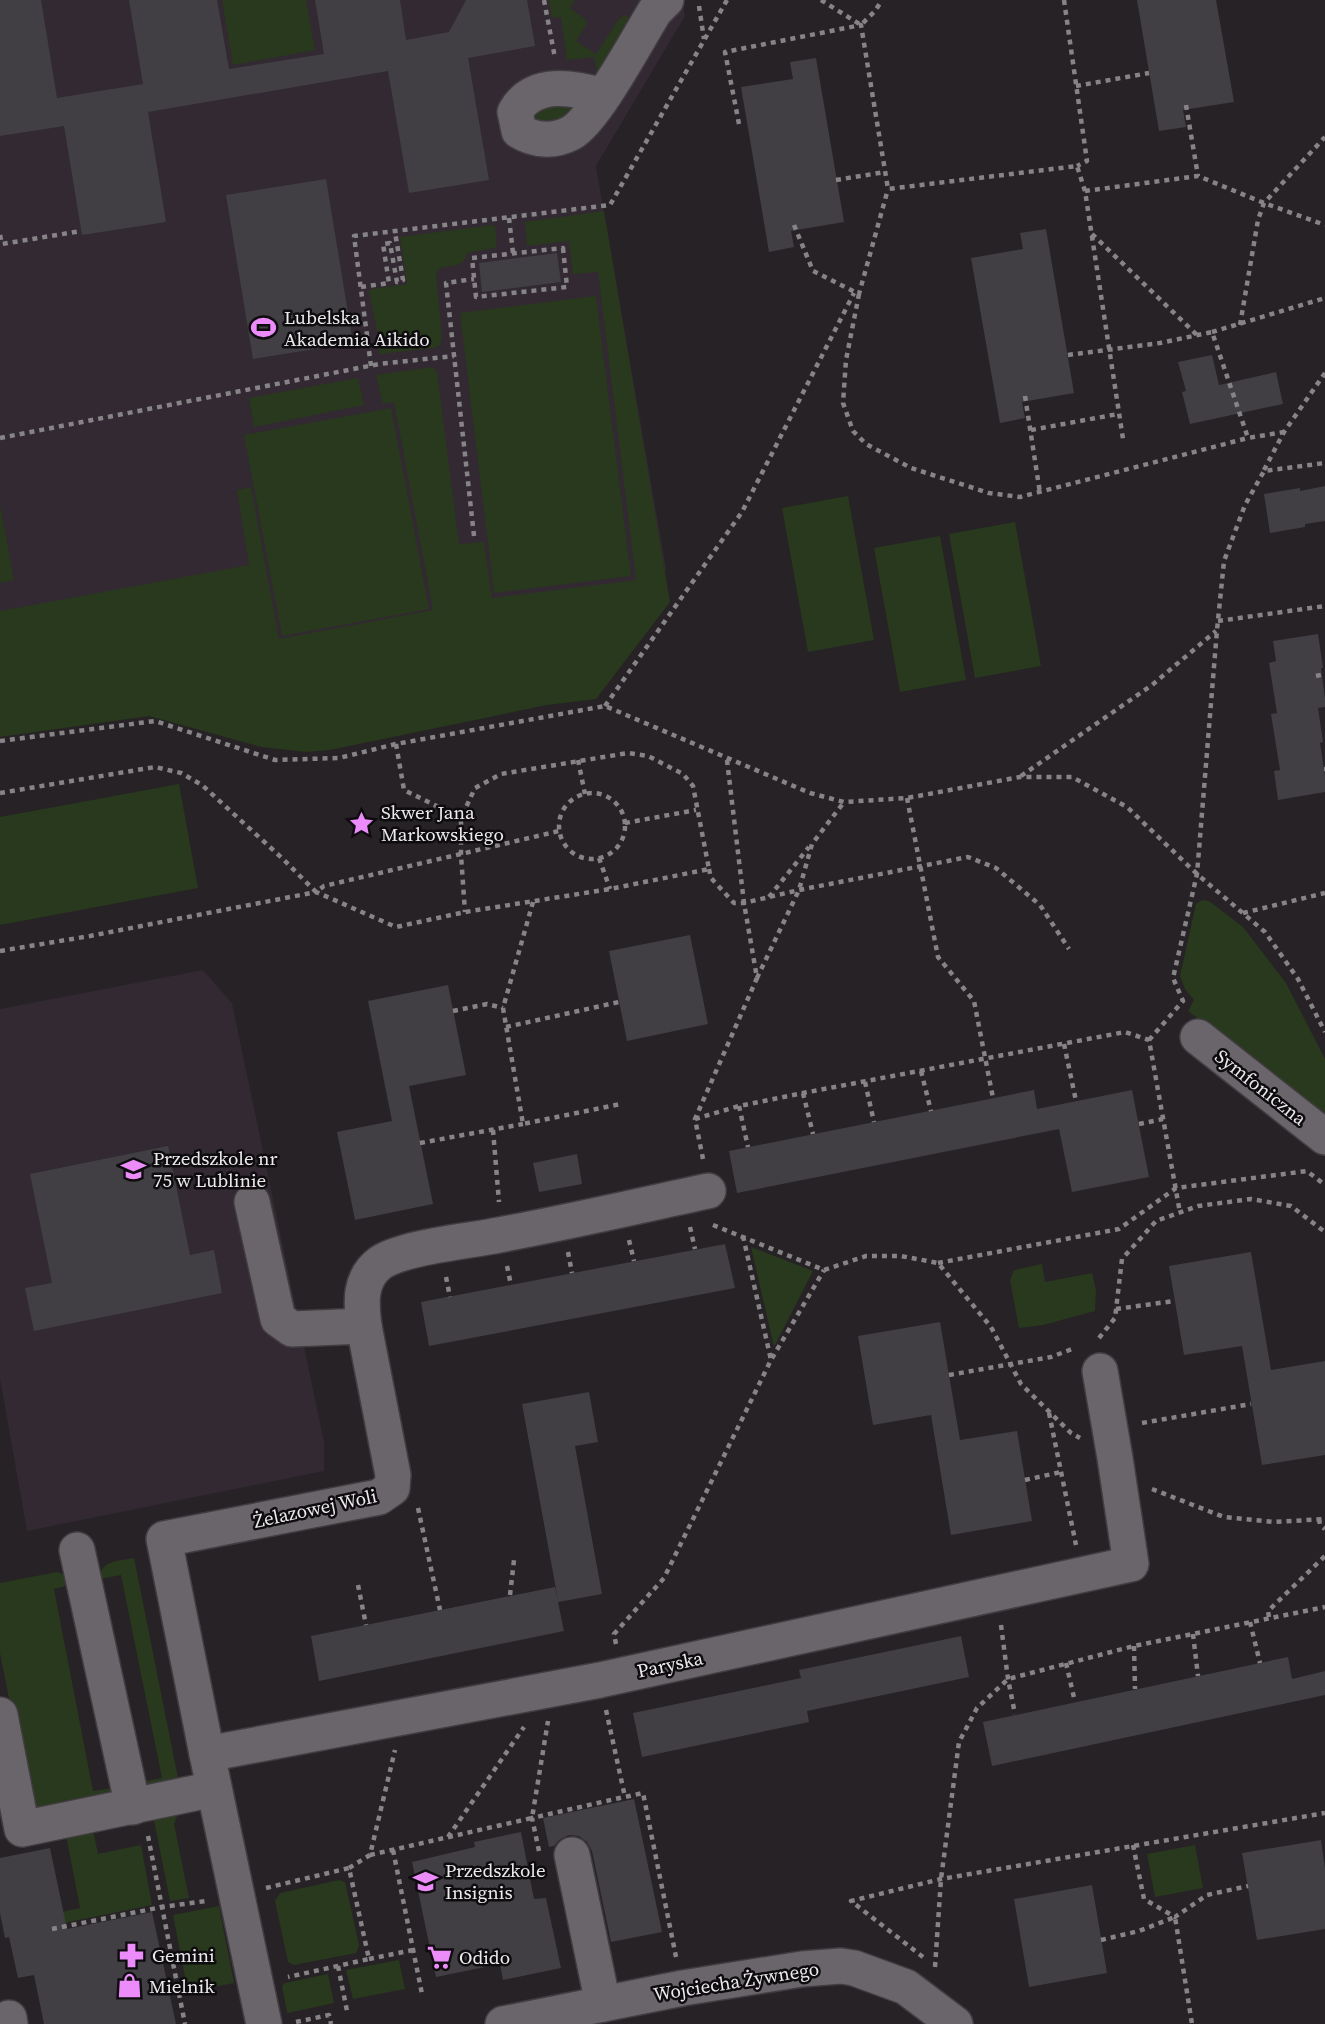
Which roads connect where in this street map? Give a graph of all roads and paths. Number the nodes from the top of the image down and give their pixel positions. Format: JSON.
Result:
{"nodes":[{"id":1,"x":544,"y":0,"type":"edge"},
{"id":2,"x":666,"y":0,"type":"edge"},
{"id":3,"x":698,"y":0,"type":"edge"},
{"id":4,"x":727,"y":0,"type":"edge"},
{"id":5,"x":821,"y":0,"type":"edge"},
{"id":6,"x":882,"y":0,"type":"edge"},
{"id":7,"x":1064,"y":0,"type":"edge"},
{"id":8,"x":861,"y":25,"type":"junction"},
{"id":9,"x":704,"y":40,"type":"junction"},
{"id":10,"x":1149,"y":73,"type":"dead end"},
{"id":11,"x":1076,"y":86,"type":"junction"},
{"id":12,"x":560,"y":88,"type":"junction"},
{"id":13,"x":603,"y":96,"type":"junction"},
{"id":14,"x":1186,"y":105,"type":"dead end"},
{"id":15,"x":739,"y":124,"type":"dead end"},
{"id":16,"x":1325,"y":137,"type":"edge"},
{"id":17,"x":1077,"y":166,"type":"junction"},
{"id":18,"x":885,"y":172,"type":"junction"},
{"id":19,"x":1198,"y":176,"type":"junction"},
{"id":20,"x":836,"y":180,"type":"dead end"},
{"id":21,"x":888,"y":189,"type":"junction"},
{"id":22,"x":1085,"y":191,"type":"junction"},
{"id":23,"x":1264,"y":204,"type":"junction"},
{"id":24,"x":509,"y":218,"type":"junction"},
{"id":25,"x":794,"y":225,"type":"dead end"},
{"id":26,"x":1325,"y":225,"type":"edge"},
{"id":27,"x":81,"y":231,"type":"dead end"},
{"id":28,"x":395,"y":232,"type":"junction"},
{"id":29,"x":1092,"y":234,"type":"junction"},
{"id":30,"x":0,"y":235,"type":"edge"},
{"id":31,"x":1,"y":245,"type":"edge"},
{"id":32,"x":513,"y":253,"type":"junction"},
{"id":33,"x":474,"y":279,"type":"junction"},
{"id":34,"x":361,"y":287,"type":"junction"},
{"id":35,"x":856,"y":294,"type":"junction"},
{"id":36,"x":1325,"y":298,"type":"edge"},
{"id":37,"x":1240,"y":325,"type":"junction"},
{"id":38,"x":1212,"y":332,"type":"junction"},
{"id":39,"x":1198,"y":335,"type":"junction"},
{"id":40,"x":1109,"y":350,"type":"junction"},
{"id":41,"x":1068,"y":355,"type":"dead end"},
{"id":42,"x":454,"y":356,"type":"junction"},
{"id":43,"x":371,"y":366,"type":"junction"},
{"id":44,"x":1325,"y":373,"type":"edge"},
{"id":45,"x":1025,"y":396,"type":"dead end"},
{"id":46,"x":1118,"y":414,"type":"junction"},
{"id":47,"x":1031,"y":430,"type":"junction"},
{"id":48,"x":1284,"y":432,"type":"junction"},
{"id":49,"x":0,"y":438,"type":"edge"},
{"id":50,"x":1248,"y":438,"type":"junction"},
{"id":51,"x":1123,"y":439,"type":"dead end"},
{"id":52,"x":1325,"y":463,"type":"edge"},
{"id":53,"x":1264,"y":471,"type":"junction"},
{"id":54,"x":1040,"y":493,"type":"junction"},
{"id":55,"x":474,"y":536,"type":"dead end"},
{"id":56,"x":1325,"y":606,"type":"edge"},
{"id":57,"x":1218,"y":621,"type":"junction"},
{"id":58,"x":1217,"y":630,"type":"junction"},
{"id":59,"x":1325,"y":674,"type":"edge"},
{"id":60,"x":1316,"y":676,"type":"dead end"},
{"id":61,"x":606,"y":706,"type":"junction"},
{"id":62,"x":0,"y":741,"type":"edge"},
{"id":63,"x":397,"y":744,"type":"junction"},
{"id":64,"x":726,"y":759,"type":"junction"},
{"id":65,"x":578,"y":760,"type":"junction"},
{"id":66,"x":1020,"y":777,"type":"junction"},
{"id":67,"x":0,"y":793,"type":"edge"},
{"id":68,"x":585,"y":794,"type":"junction"},
{"id":69,"x":907,"y":798,"type":"junction"},
{"id":70,"x":844,"y":802,"type":"junction"},
{"id":71,"x":696,"y":810,"type":"junction"},
{"id":72,"x":461,"y":818,"type":"junction"},
{"id":73,"x":625,"y":823,"type":"junction"},
{"id":74,"x":559,"y":831,"type":"junction"},
{"id":75,"x":812,"y":844,"type":"junction"},
{"id":76,"x":461,"y":855,"type":"junction"},
{"id":77,"x":599,"y":858,"type":"junction"},
{"id":78,"x":920,"y":867,"type":"junction"},
{"id":79,"x":709,"y":869,"type":"junction"},
{"id":80,"x":1198,"y":874,"type":"junction"},
{"id":81,"x":610,"y":888,"type":"junction"},
{"id":82,"x":799,"y":890,"type":"junction"},
{"id":83,"x":316,"y":892,"type":"junction"},
{"id":84,"x":1325,"y":893,"type":"edge"},
{"id":85,"x":769,"y":897,"type":"junction"},
{"id":86,"x":533,"y":902,"type":"junction"},
{"id":87,"x":744,"y":903,"type":"junction"},
{"id":88,"x":466,"y":912,"type":"junction"},
{"id":89,"x":1243,"y":913,"type":"junction"},
{"id":90,"x":1069,"y":949,"type":"dead end"},
{"id":91,"x":0,"y":951,"type":"edge"},
{"id":92,"x":757,"y":978,"type":"junction"},
{"id":93,"x":619,"y":1003,"type":"dead end"},
{"id":94,"x":503,"y":1009,"type":"junction"},
{"id":95,"x":453,"y":1011,"type":"dead end"},
{"id":96,"x":506,"y":1027,"type":"junction"},
{"id":97,"x":1325,"y":1032,"type":"edge"},
{"id":98,"x":1198,"y":1037,"type":"dead end"},
{"id":99,"x":1149,"y":1040,"type":"junction"},
{"id":100,"x":1064,"y":1044,"type":"junction"},
{"id":101,"x":985,"y":1058,"type":"junction"},
{"id":102,"x":921,"y":1071,"type":"junction"},
{"id":103,"x":865,"y":1082,"type":"junction"},
{"id":104,"x":803,"y":1093,"type":"junction"},
{"id":105,"x":993,"y":1098,"type":"dead end"},
{"id":106,"x":1076,"y":1101,"type":"dead end"},
{"id":107,"x":621,"y":1104,"type":"dead end"},
{"id":108,"x":739,"y":1106,"type":"junction"},
{"id":109,"x":931,"y":1111,"type":"dead end"},
{"id":110,"x":695,"y":1119,"type":"junction"},
{"id":111,"x":1163,"y":1119,"type":"junction"},
{"id":112,"x":874,"y":1122,"type":"dead end"},
{"id":113,"x":523,"y":1124,"type":"junction"},
{"id":114,"x":1139,"y":1124,"type":"dead end"},
{"id":115,"x":813,"y":1134,"type":"dead end"},
{"id":116,"x":1325,"y":1137,"type":"edge"},
{"id":117,"x":420,"y":1143,"type":"dead end"},
{"id":118,"x":748,"y":1147,"type":"dead end"},
{"id":119,"x":1325,"y":1185,"type":"edge"},
{"id":120,"x":1176,"y":1188,"type":"junction"},
{"id":121,"x":252,"y":1202,"type":"dead end"},
{"id":122,"x":701,"y":1210,"type":"junction"},
{"id":123,"x":1180,"y":1213,"type":"junction"},
{"id":124,"x":716,"y":1226,"type":"junction"},
{"id":125,"x":627,"y":1229,"type":"dead end"},
{"id":126,"x":1325,"y":1232,"type":"edge"},
{"id":127,"x":743,"y":1236,"type":"junction"},
{"id":128,"x":695,"y":1249,"type":"dead end"},
{"id":129,"x":634,"y":1261,"type":"dead end"},
{"id":130,"x":938,"y":1264,"type":"junction"},
{"id":131,"x":824,"y":1270,"type":"junction"},
{"id":132,"x":1174,"y":1301,"type":"dead end"},
{"id":133,"x":1115,"y":1309,"type":"junction"},
{"id":134,"x":1115,"y":1318,"type":"dead end"},
{"id":135,"x":364,"y":1326,"type":"junction"},
{"id":136,"x":1051,"y":1357,"type":"dead end"},
{"id":137,"x":771,"y":1360,"type":"junction"},
{"id":138,"x":1011,"y":1364,"type":"junction"},
{"id":139,"x":1100,"y":1371,"type":"dead end"},
{"id":140,"x":949,"y":1375,"type":"dead end"},
{"id":141,"x":1251,"y":1404,"type":"dead end"},
{"id":142,"x":1113,"y":1443,"type":"junction"},
{"id":143,"x":1061,"y":1472,"type":"dead end"},
{"id":144,"x":1025,"y":1480,"type":"dead end"},
{"id":145,"x":417,"y":1502,"type":"dead end"},
{"id":146,"x":1322,"y":1519,"type":"edge"},
{"id":147,"x":1325,"y":1529,"type":"edge"},
{"id":148,"x":77,"y":1550,"type":"dead end"},
{"id":149,"x":1325,"y":1556,"type":"edge"},
{"id":150,"x":513,"y":1559,"type":"dead end"},
{"id":151,"x":358,"y":1585,"type":"dead end"},
{"id":152,"x":510,"y":1595,"type":"dead end"},
{"id":153,"x":1325,"y":1606,"type":"edge"},
{"id":154,"x":440,"y":1610,"type":"dead end"},
{"id":155,"x":1000,"y":1615,"type":"dead end"},
{"id":156,"x":1269,"y":1617,"type":"junction"},
{"id":157,"x":1250,"y":1622,"type":"junction"},
{"id":158,"x":366,"y":1625,"type":"dead end"},
{"id":159,"x":1193,"y":1634,"type":"junction"},
{"id":160,"x":1134,"y":1646,"type":"junction"},
{"id":161,"x":617,"y":1650,"type":"dead end"},
{"id":162,"x":1066,"y":1663,"type":"junction"},
{"id":163,"x":1260,"y":1663,"type":"dead end"},
{"id":164,"x":1198,"y":1676,"type":"dead end"},
{"id":165,"x":1008,"y":1679,"type":"junction"},
{"id":166,"x":1135,"y":1689,"type":"dead end"},
{"id":167,"x":603,"y":1699,"type":"dead end"},
{"id":168,"x":1075,"y":1702,"type":"dead end"},
{"id":169,"x":550,"y":1710,"type":"dead end"},
{"id":170,"x":1015,"y":1714,"type":"dead end"},
{"id":171,"x":0,"y":1715,"type":"edge"},
{"id":172,"x":526,"y":1724,"type":"dead end"},
{"id":173,"x":396,"y":1747,"type":"dead end"},
{"id":174,"x":207,"y":1754,"type":"junction"},
{"id":175,"x":214,"y":1789,"type":"junction"},
{"id":176,"x":137,"y":1806,"type":"junction"},
{"id":177,"x":1325,"y":1813,"type":"edge"},
{"id":178,"x":11,"y":1832,"type":"edge"},
{"id":179,"x":448,"y":1837,"type":"junction"},
{"id":180,"x":1133,"y":1845,"type":"junction"},
{"id":181,"x":393,"y":1850,"type":"junction"},
{"id":182,"x":369,"y":1855,"type":"junction"},
{"id":183,"x":572,"y":1855,"type":"dead end"},
{"id":184,"x":349,"y":1868,"type":"junction"},
{"id":185,"x":267,"y":1875,"type":"dead end"},
{"id":186,"x":941,"y":1879,"type":"junction"},
{"id":187,"x":1248,"y":1886,"type":"dead end"},
{"id":188,"x":269,"y":1887,"type":"junction"},
{"id":189,"x":272,"y":1900,"type":"dead end"},
{"id":190,"x":162,"y":1908,"type":"junction"},
{"id":191,"x":1175,"y":1917,"type":"junction"},
{"id":192,"x":52,"y":1929,"type":"dead end"},
{"id":193,"x":1101,"y":1940,"type":"dead end"},
{"id":194,"x":413,"y":1950,"type":"junction"},
{"id":195,"x":923,"y":1957,"type":"dead end"},
{"id":196,"x":369,"y":1959,"type":"junction"},
{"id":197,"x":338,"y":1966,"type":"junction"},
{"id":198,"x":943,"y":1975,"type":"dead end"},
{"id":199,"x":276,"y":1979,"type":"dead end"},
{"id":200,"x":683,"y":1988,"type":"junction"},
{"id":201,"x":422,"y":1994,"type":"dead end"},
{"id":202,"x":603,"y":2004,"type":"junction"},
{"id":203,"x":347,"y":2011,"type":"dead end"},
{"id":204,"x":549,"y":2020,"type":"edge"},
{"id":205,"x":185,"y":2024,"type":"edge"},
{"id":206,"x":264,"y":2024,"type":"edge"},
{"id":207,"x":285,"y":2024,"type":"edge"},
{"id":208,"x":331,"y":2024,"type":"edge"},
{"id":209,"x":503,"y":2024,"type":"edge"},
{"id":210,"x":955,"y":2024,"type":"edge"},
{"id":211,"x":1192,"y":2024,"type":"edge"}],
"edges":[{"from":1,"to":12,"type":"path"},
{"from":2,"to":13,"type":"street"},
{"from":3,"to":9,"type":"path"},
{"from":4,"to":9,"type":"path"},
{"from":5,"to":8,"type":"path"},
{"from":6,"to":8,"type":"path"},
{"from":7,"to":11,"type":"path"},
{"from":8,"to":15,"type":"path"},
{"from":8,"to":18,"type":"path"},
{"from":9,"to":24,"type":"path"},
{"from":10,"to":11,"type":"path"},
{"from":11,"to":17,"type":"path"},
{"from":12,"to":13,"type":"street"},
{"from":12,"to":13,"type":"street"},
{"from":14,"to":19,"type":"path"},
{"from":16,"to":23,"type":"path"},
{"from":17,"to":21,"type":"path"},
{"from":17,"to":22,"type":"path"},
{"from":18,"to":20,"type":"path"},
{"from":18,"to":21,"type":"path"},
{"from":19,"to":22,"type":"path"},
{"from":19,"to":23,"type":"path"},
{"from":21,"to":35,"type":"path"},
{"from":22,"to":29,"type":"path"},
{"from":23,"to":26,"type":"path"},
{"from":23,"to":37,"type":"path"},
{"from":24,"to":28,"type":"path"},
{"from":24,"to":32,"type":"path"},
{"from":25,"to":35,"type":"path"},
{"from":27,"to":31,"type":"path"},
{"from":28,"to":34,"type":"path"},
{"from":28,"to":34,"type":"path"},
{"from":29,"to":39,"type":"path"},
{"from":29,"to":40,"type":"path"},
{"from":30,"to":31,"type":"path"},
{"from":32,"to":33,"type":"path"},
{"from":32,"to":33,"type":"path"},
{"from":33,"to":42,"type":"path"},
{"from":34,"to":43,"type":"path"},
{"from":35,"to":54,"type":"path"},
{"from":35,"to":61,"type":"path"},
{"from":36,"to":37,"type":"path"},
{"from":37,"to":38,"type":"path"},
{"from":38,"to":39,"type":"path"},
{"from":38,"to":50,"type":"path"},
{"from":39,"to":40,"type":"path"},
{"from":40,"to":41,"type":"path"},
{"from":40,"to":46,"type":"path"},
{"from":42,"to":43,"type":"path"},
{"from":42,"to":55,"type":"path"},
{"from":43,"to":49,"type":"path"},
{"from":44,"to":48,"type":"path"},
{"from":45,"to":47,"type":"path"},
{"from":46,"to":47,"type":"path"},
{"from":46,"to":51,"type":"path"},
{"from":47,"to":54,"type":"path"},
{"from":48,"to":50,"type":"path"},
{"from":48,"to":53,"type":"path"},
{"from":50,"to":54,"type":"path"},
{"from":52,"to":53,"type":"path"},
{"from":53,"to":57,"type":"path"},
{"from":56,"to":57,"type":"path"},
{"from":57,"to":58,"type":"path"},
{"from":58,"to":66,"type":"path"},
{"from":58,"to":80,"type":"path"},
{"from":59,"to":60,"type":"path"},
{"from":61,"to":63,"type":"path"},
{"from":61,"to":64,"type":"path"},
{"from":62,"to":63,"type":"path"},
{"from":63,"to":72,"type":"path"},
{"from":64,"to":70,"type":"path"},
{"from":64,"to":87,"type":"path"},
{"from":65,"to":68,"type":"path"},
{"from":65,"to":71,"type":"path"},
{"from":65,"to":72,"type":"path"},
{"from":66,"to":69,"type":"path"},
{"from":66,"to":80,"type":"path"},
{"from":67,"to":83,"type":"path"},
{"from":68,"to":73,"type":"path"},
{"from":68,"to":74,"type":"path"},
{"from":69,"to":70,"type":"path"},
{"from":69,"to":78,"type":"path"},
{"from":70,"to":75,"type":"path"},
{"from":71,"to":73,"type":"path"},
{"from":71,"to":79,"type":"path"},
{"from":72,"to":76,"type":"path"},
{"from":73,"to":77,"type":"path"},
{"from":74,"to":76,"type":"path"},
{"from":74,"to":77,"type":"path"},
{"from":75,"to":82,"type":"path"},
{"from":75,"to":85,"type":"path"},
{"from":76,"to":83,"type":"path"},
{"from":76,"to":88,"type":"path"},
{"from":77,"to":81,"type":"path"},
{"from":78,"to":82,"type":"path"},
{"from":78,"to":90,"type":"path"},
{"from":78,"to":101,"type":"path"},
{"from":79,"to":81,"type":"path"},
{"from":79,"to":87,"type":"path"},
{"from":80,"to":89,"type":"path"},
{"from":80,"to":99,"type":"path"},
{"from":81,"to":86,"type":"path"},
{"from":82,"to":85,"type":"path"},
{"from":82,"to":92,"type":"path"},
{"from":83,"to":88,"type":"path"},
{"from":83,"to":91,"type":"path"},
{"from":84,"to":89,"type":"path"},
{"from":85,"to":87,"type":"path"},
{"from":86,"to":88,"type":"path"},
{"from":86,"to":94,"type":"path"},
{"from":87,"to":92,"type":"path"},
{"from":89,"to":97,"type":"path"},
{"from":92,"to":110,"type":"path"},
{"from":93,"to":96,"type":"path"},
{"from":94,"to":95,"type":"path"},
{"from":94,"to":96,"type":"path"},
{"from":96,"to":113,"type":"path"},
{"from":98,"to":116,"type":"street","name":"Symfoniczna"},
{"from":99,"to":100,"type":"path"},
{"from":99,"to":111,"type":"path"},
{"from":100,"to":101,"type":"path"},
{"from":100,"to":106,"type":"path"},
{"from":101,"to":102,"type":"path"},
{"from":101,"to":105,"type":"path"},
{"from":102,"to":103,"type":"path"},
{"from":102,"to":109,"type":"path"},
{"from":103,"to":104,"type":"path"},
{"from":103,"to":112,"type":"path"},
{"from":104,"to":108,"type":"path"},
{"from":104,"to":115,"type":"path"},
{"from":107,"to":113,"type":"path"},
{"from":108,"to":110,"type":"path"},
{"from":108,"to":118,"type":"path"},
{"from":110,"to":122,"type":"path"},
{"from":111,"to":114,"type":"path"},
{"from":111,"to":120,"type":"path"},
{"from":113,"to":117,"type":"path"},
{"from":119,"to":120,"type":"path"},
{"from":120,"to":123,"type":"path"},
{"from":120,"to":130,"type":"path"},
{"from":121,"to":135,"type":"street"},
{"from":122,"to":124,"type":"path"},
{"from":122,"to":124,"type":"path"},
{"from":122,"to":128,"type":"path"},
{"from":122,"to":135,"type":"street","name":"Żelazowej Woli"},
{"from":123,"to":126,"type":"path"},
{"from":123,"to":133,"type":"path"},
{"from":124,"to":127,"type":"path"},
{"from":125,"to":129,"type":"path"},
{"from":127,"to":131,"type":"path"},
{"from":127,"to":137,"type":"path"},
{"from":130,"to":131,"type":"path"},
{"from":130,"to":138,"type":"path"},
{"from":131,"to":137,"type":"path"},
{"from":132,"to":133,"type":"path"},
{"from":133,"to":134,"type":"path"},
{"from":135,"to":174,"type":"street","name":"Żelazowej Woli"},
{"from":136,"to":138,"type":"path"},
{"from":137,"to":161,"type":"path"},
{"from":138,"to":140,"type":"path"},
{"from":138,"to":142,"type":"path"},
{"from":139,"to":142,"type":"street"},
{"from":141,"to":142,"type":"path"},
{"from":142,"to":146,"type":"path"},
{"from":142,"to":174,"type":"street","name":"Paryska"},
{"from":143,"to":144,"type":"path"},
{"from":145,"to":154,"type":"path"},
{"from":146,"to":147,"type":"path"},
{"from":148,"to":176,"type":"street"},
{"from":149,"to":156,"type":"path"},
{"from":150,"to":152,"type":"path"},
{"from":151,"to":158,"type":"path"},
{"from":153,"to":156,"type":"path"},
{"from":155,"to":165,"type":"path"},
{"from":156,"to":157,"type":"path"},
{"from":157,"to":159,"type":"path"},
{"from":157,"to":163,"type":"path"},
{"from":159,"to":160,"type":"path"},
{"from":159,"to":164,"type":"path"},
{"from":160,"to":162,"type":"path"},
{"from":160,"to":166,"type":"path"},
{"from":162,"to":165,"type":"path"},
{"from":162,"to":168,"type":"path"},
{"from":165,"to":170,"type":"path"},
{"from":165,"to":186,"type":"path"},
{"from":167,"to":200,"type":"path"},
{"from":169,"to":179,"type":"path"},
{"from":171,"to":178,"type":"street"},
{"from":172,"to":179,"type":"path"},
{"from":173,"to":182,"type":"path"},
{"from":174,"to":175,"type":"street","name":"Żelazowej Woli"},
{"from":175,"to":176,"type":"street"},
{"from":175,"to":206,"type":"street","name":"Żelazowej Woli"},
{"from":176,"to":178,"type":"street"},
{"from":176,"to":190,"type":"path"},
{"from":177,"to":180,"type":"path"},
{"from":179,"to":181,"type":"path"},
{"from":180,"to":186,"type":"path"},
{"from":180,"to":191,"type":"path"},
{"from":181,"to":182,"type":"path"},
{"from":181,"to":194,"type":"path"},
{"from":182,"to":184,"type":"path"},
{"from":183,"to":202,"type":"street"},
{"from":184,"to":188,"type":"path"},
{"from":184,"to":196,"type":"path"},
{"from":185,"to":188,"type":"path"},
{"from":186,"to":195,"type":"path"},
{"from":186,"to":198,"type":"path"},
{"from":187,"to":191,"type":"path"},
{"from":188,"to":189,"type":"path"},
{"from":190,"to":192,"type":"path"},
{"from":190,"to":205,"type":"path"},
{"from":191,"to":193,"type":"path"},
{"from":191,"to":211,"type":"path"},
{"from":194,"to":196,"type":"path"},
{"from":194,"to":201,"type":"path"},
{"from":196,"to":197,"type":"path"},
{"from":197,"to":199,"type":"path"},
{"from":197,"to":203,"type":"path"},
{"from":200,"to":202,"type":"street","name":"Wojciecha Żywnego"},
{"from":200,"to":210,"type":"street","name":"Wojciecha Żywnego"},
{"from":202,"to":204,"type":"street","name":"Wojciecha Żywnego"},
{"from":204,"to":209,"type":"street","name":"Wojciecha Żywnego"},
{"from":207,"to":208,"type":"path"}]}
